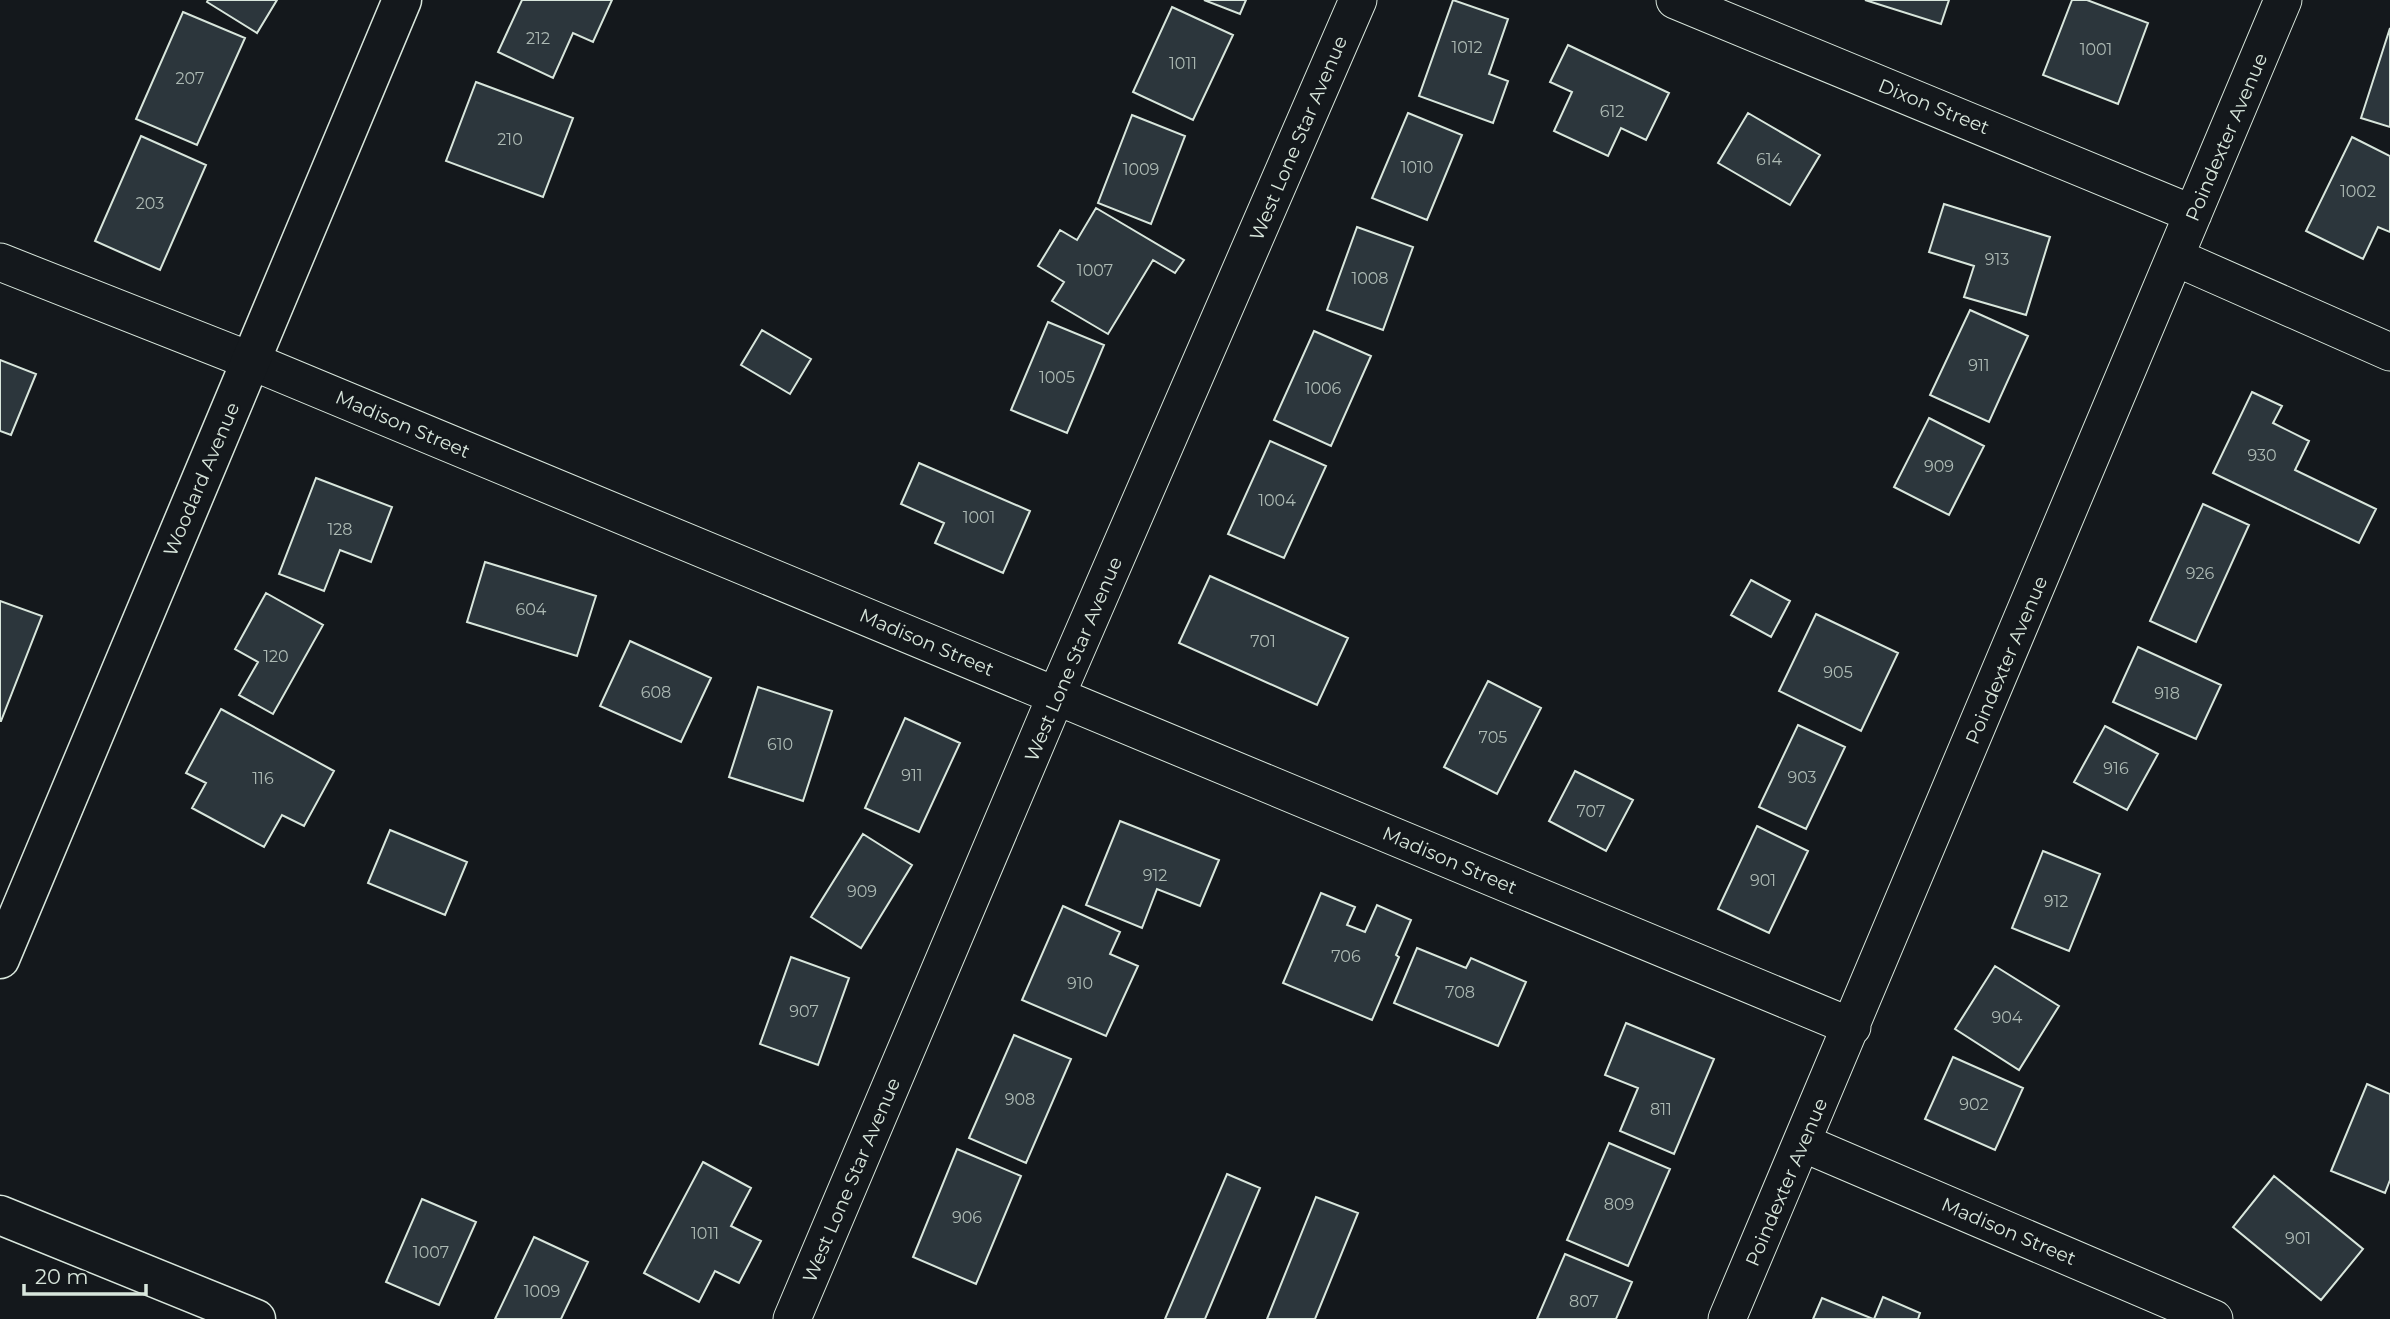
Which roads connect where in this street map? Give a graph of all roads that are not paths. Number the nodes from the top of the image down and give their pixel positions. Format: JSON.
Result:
{"nodes":[{"id":1,"x":402,"y":0,"type":"edge"},
{"id":2,"x":1358,"y":0,"type":"edge"},
{"id":3,"x":1675,"y":0,"type":"edge"},
{"id":4,"x":2283,"y":0,"type":"edge"},
{"id":5,"x":2193,"y":214,"type":"junction"},
{"id":6,"x":2175,"y":257,"type":"junction"},
{"id":7,"x":0,"y":262,"type":"edge"},
{"id":8,"x":2390,"y":352,"type":"edge"},
{"id":9,"x":251,"y":361,"type":"junction"},
{"id":10,"x":1056,"y":696,"type":"junction"},
{"id":11,"x":0,"y":959,"type":"edge"},
{"id":12,"x":1852,"y":1027,"type":"junction"},
{"id":13,"x":1803,"y":1143,"type":"junction"},
{"id":14,"x":0,"y":1215,"type":"edge"},
{"id":15,"x":200,"y":1308,"type":"edge"},
{"id":16,"x":256,"y":1319,"type":"edge"},
{"id":17,"x":792,"y":1319,"type":"edge"},
{"id":18,"x":1727,"y":1319,"type":"edge"},
{"id":19,"x":2214,"y":1319,"type":"edge"}],
"edges":[{"from":1,"to":9,"type":"street","name":"Woodard Avenue"},
{"from":2,"to":10,"type":"street","name":"West Lone Star Avenue"},
{"from":3,"to":5,"type":"street","name":"Dixon Street"},
{"from":4,"to":5,"type":"street","name":"Poindexter Avenue"},
{"from":5,"to":6,"type":"street","name":"Poindexter Avenue"},
{"from":6,"to":8,"type":"street"},
{"from":6,"to":12,"type":"street","name":"Poindexter Avenue"},
{"from":7,"to":9,"type":"street","name":"Madison Street"},
{"from":9,"to":10,"type":"street","name":"Madison Street"},
{"from":9,"to":11,"type":"street","name":"Woodard Avenue"},
{"from":10,"to":12,"type":"street","name":"Madison Street"},
{"from":10,"to":17,"type":"street","name":"West Lone Star Avenue"},
{"from":12,"to":13,"type":"street","name":"Poindexter Avenue"},
{"from":13,"to":18,"type":"street","name":"Poindexter Avenue"},
{"from":13,"to":19,"type":"street","name":"Madison Street"},
{"from":14,"to":15,"type":"street"},
{"from":15,"to":16,"type":"street"}]}
